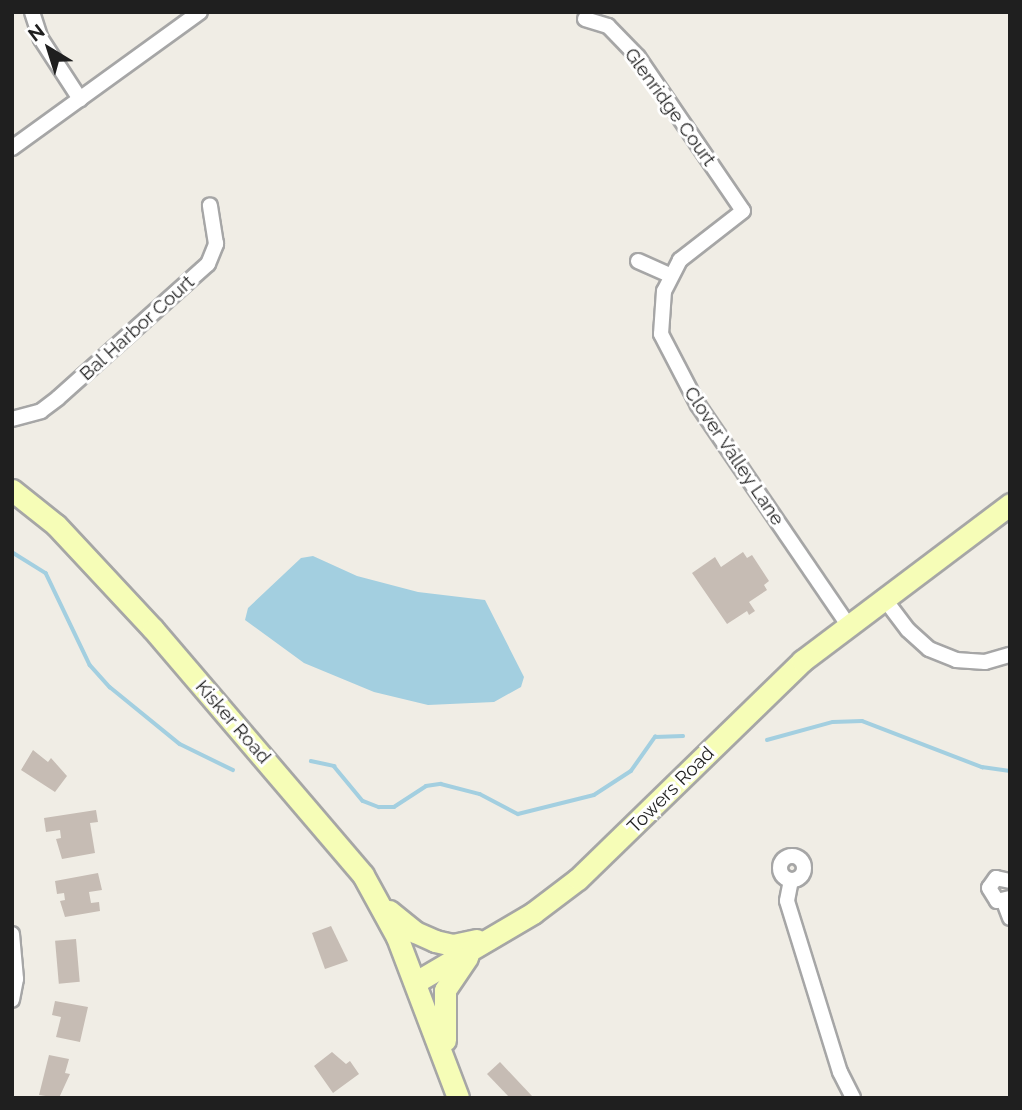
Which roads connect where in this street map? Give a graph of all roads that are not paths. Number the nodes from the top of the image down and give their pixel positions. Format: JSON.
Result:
{"nodes":[{"id":1,"x":32,"y":12,"type":"edge"},
{"id":2,"x":200,"y":12,"type":"edge"},
{"id":3,"x":584,"y":19,"type":"dead end"},
{"id":4,"x":80,"y":99,"type":"junction"},
{"id":5,"x":12,"y":148,"type":"edge"},
{"id":6,"x":210,"y":205,"type":"dead end"},
{"id":7,"x":743,"y":211,"type":"joint"},
{"id":8,"x":638,"y":261,"type":"dead end"},
{"id":9,"x":671,"y":276,"type":"junction"},
{"id":10,"x":12,"y":419,"type":"edge"},
{"id":11,"x":12,"y":490,"type":"edge"},
{"id":12,"x":1010,"y":504,"type":"edge"},
{"id":13,"x":884,"y":597,"type":"junction"},
{"id":14,"x":848,"y":625,"type":"junction"},
{"id":15,"x":1010,"y":655,"type":"edge"},
{"id":16,"x":791,"y":880,"type":"dead end"},
{"id":17,"x":1010,"y":881,"type":"edge"},
{"id":18,"x":377,"y":896,"type":"junction"},
{"id":19,"x":1007,"y":900,"type":"edge"},
{"id":20,"x":1010,"y":918,"type":"edge"},
{"id":21,"x":504,"y":930,"type":"junction"},
{"id":22,"x":12,"y":934,"type":"edge"},
{"id":23,"x":478,"y":944,"type":"junction"},
{"id":24,"x":416,"y":982,"type":"junction"},
{"id":25,"x":12,"y":1000,"type":"edge"},
{"id":26,"x":449,"y":1077,"type":"junction"},
{"id":27,"x":458,"y":1098,"type":"edge"},
{"id":28,"x":853,"y":1098,"type":"edge"}],
"edges":[{"from":1,"to":4,"type":"street"},
{"from":2,"to":4,"type":"street"},
{"from":3,"to":7,"type":"street","name":"Glenridge Court"},
{"from":4,"to":5,"type":"street"},
{"from":6,"to":10,"type":"street","name":"Bal Harbor Court"},
{"from":7,"to":9,"type":"street","name":"Clover Valley Lane"},
{"from":8,"to":9,"type":"street"},
{"from":9,"to":14,"type":"street","name":"Clover Valley Lane"},
{"from":11,"to":18,"type":"main road","name":"Kisker Road"},
{"from":12,"to":13,"type":"main road","name":"Towers Road"},
{"from":13,"to":14,"type":"main road","name":"Towers Road"},
{"from":13,"to":15,"type":"street"},
{"from":14,"to":21,"type":"main road","name":"Towers Road"},
{"from":16,"to":28,"type":"street"},
{"from":17,"to":19,"type":"street"},
{"from":18,"to":21,"type":"main road"},
{"from":18,"to":24,"type":"main road","name":"Kisker Road"},
{"from":19,"to":20,"type":"street"},
{"from":21,"to":23,"type":"main road","name":"Towers Road"},
{"from":22,"to":25,"type":"street"},
{"from":23,"to":24,"type":"main road","name":"Towers Road"},
{"from":23,"to":26,"type":"main road"},
{"from":24,"to":26,"type":"main road"},
{"from":26,"to":27,"type":"main road"}]}
